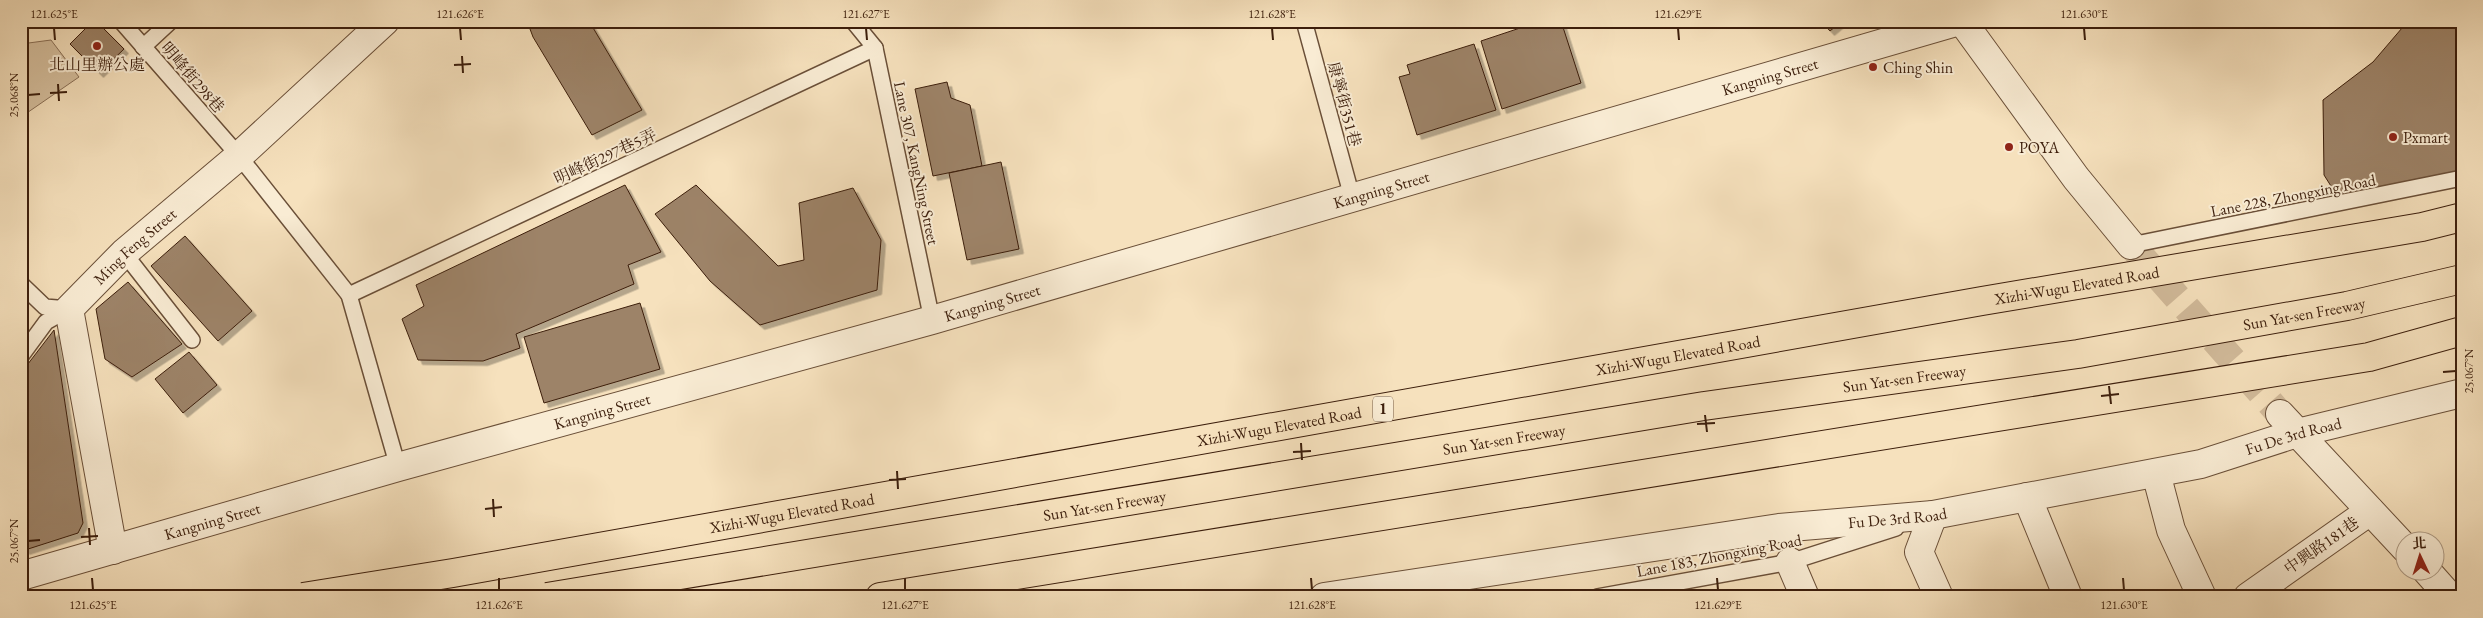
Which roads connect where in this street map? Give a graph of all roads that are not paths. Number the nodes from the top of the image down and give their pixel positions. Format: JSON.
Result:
{"nodes":[{"id":1,"x":121,"y":21,"type":"edge"},
{"id":2,"x":171,"y":21,"type":"edge"},
{"id":3,"x":385,"y":21,"type":"edge"},
{"id":4,"x":853,"y":21,"type":"edge"},
{"id":5,"x":1304,"y":21,"type":"edge"},
{"id":6,"x":1960,"y":21,"type":"edge"},
{"id":7,"x":143,"y":47,"type":"junction"},
{"id":8,"x":875,"y":48,"type":"junction"},
{"id":9,"x":239,"y":156,"type":"junction"},
{"id":10,"x":2462,"y":178,"type":"edge"},
{"id":11,"x":1352,"y":197,"type":"junction"},
{"id":12,"x":2462,"y":217,"type":"edge"},
{"id":13,"x":2131,"y":245,"type":"joint"},
{"id":14,"x":124,"y":253,"type":"junction"},
{"id":15,"x":2462,"y":279,"type":"edge"},
{"id":16,"x":21,"y":284,"type":"edge"},
{"id":17,"x":349,"y":295,"type":"junction"},
{"id":18,"x":69,"y":309,"type":"junction"},
{"id":19,"x":932,"y":320,"type":"junction"},
{"id":20,"x":2462,"y":331,"type":"edge"},
{"id":21,"x":192,"y":340,"type":"dead end"},
{"id":22,"x":21,"y":356,"type":"edge"},
{"id":23,"x":2462,"y":393,"type":"edge"},
{"id":24,"x":2288,"y":423,"type":"junction"},
{"id":25,"x":398,"y":467,"type":"junction"},
{"id":26,"x":2156,"y":472,"type":"junction"},
{"id":27,"x":2027,"y":497,"type":"junction"},
{"id":28,"x":2370,"y":511,"type":"junction"},
{"id":29,"x":1933,"y":515,"type":"junction"},
{"id":30,"x":2396,"y":538,"type":"edge"},
{"id":31,"x":113,"y":550,"type":"junction"},
{"id":32,"x":1790,"y":562,"type":"junction"},
{"id":33,"x":21,"y":576,"type":"edge"},
{"id":34,"x":2435,"y":580,"type":"edge"},
{"id":35,"x":303,"y":597,"type":"edge"},
{"id":36,"x":546,"y":597,"type":"edge"},
{"id":37,"x":880,"y":597,"type":"edge"},
{"id":38,"x":1324,"y":597,"type":"edge"},
{"id":39,"x":1596,"y":597,"type":"edge"},
{"id":40,"x":1805,"y":597,"type":"edge"},
{"id":41,"x":1939,"y":597,"type":"edge"},
{"id":42,"x":2068,"y":597,"type":"edge"},
{"id":43,"x":2202,"y":597,"type":"edge"},
{"id":44,"x":2248,"y":597,"type":"edge"},
{"id":45,"x":2450,"y":597,"type":"edge"}],
"edges":[{"from":1,"to":7,"type":"lane","name":"明峰街298巷"},
{"from":2,"to":7,"type":"lane"},
{"from":3,"to":9,"type":"street","name":"Ming Feng Street"},
{"from":4,"to":8,"type":"lane","name":"Lane 307, KangNing Street"},
{"from":5,"to":11,"type":"lane","name":"康寧街351巷"},
{"from":6,"to":11,"type":"street","name":"Kangning Street"},
{"from":6,"to":13,"type":"street"},
{"from":7,"to":9,"type":"lane","name":"明峰街298巷"},
{"from":8,"to":17,"type":"lane","name":"明峰街297巷5弄"},
{"from":8,"to":19,"type":"lane","name":"Lane 307, KangNing Street"},
{"from":9,"to":14,"type":"street","name":"Ming Feng Street"},
{"from":9,"to":17,"type":"lane","name":"明峰街298巷"},
{"from":10,"to":13,"type":"lane","name":"Lane 228, Zhongxing Road"},
{"from":11,"to":19,"type":"street","name":"Kangning Street"},
{"from":12,"to":35,"type":"highway","name":"Xizhi-Wugu Elevated Road","number":"1","bridge":true},
{"from":14,"to":18,"type":"street","name":"Ming Feng Street"},
{"from":14,"to":21,"type":"lane"},
{"from":15,"to":36,"type":"highway","name":"Sun Yat-sen Freeway","bridge":true},
{"from":16,"to":18,"type":"lane"},
{"from":17,"to":25,"type":"lane"},
{"from":18,"to":22,"type":"lane"},
{"from":18,"to":31,"type":"street"},
{"from":19,"to":25,"type":"street","name":"Kangning Street"},
{"from":20,"to":37,"type":"highway"},
{"from":23,"to":24,"type":"street","name":"Fu De 3rd Road"},
{"from":24,"to":26,"type":"street","name":"Fu De 3rd Road"},
{"from":24,"to":28,"type":"street"},
{"from":25,"to":31,"type":"street","name":"Kangning Street"},
{"from":26,"to":27,"type":"street","name":"Fu De 3rd Road"},
{"from":26,"to":43,"type":"street"},
{"from":27,"to":29,"type":"street","name":"Fu De 3rd Road"},
{"from":27,"to":42,"type":"street"},
{"from":28,"to":30,"type":"street"},
{"from":28,"to":44,"type":"street","name":"中興路181巷"},
{"from":29,"to":32,"type":"lane","name":"Lane 183, Zhongxing Road"},
{"from":29,"to":38,"type":"street","name":"Fu De 3rd Road"},
{"from":29,"to":41,"type":"street"},
{"from":31,"to":33,"type":"street","name":"Kangning Street"},
{"from":32,"to":39,"type":"lane","name":"Lane 183, Zhongxing Road"},
{"from":32,"to":40,"type":"street"},
{"from":34,"to":45,"type":"street"}]}
